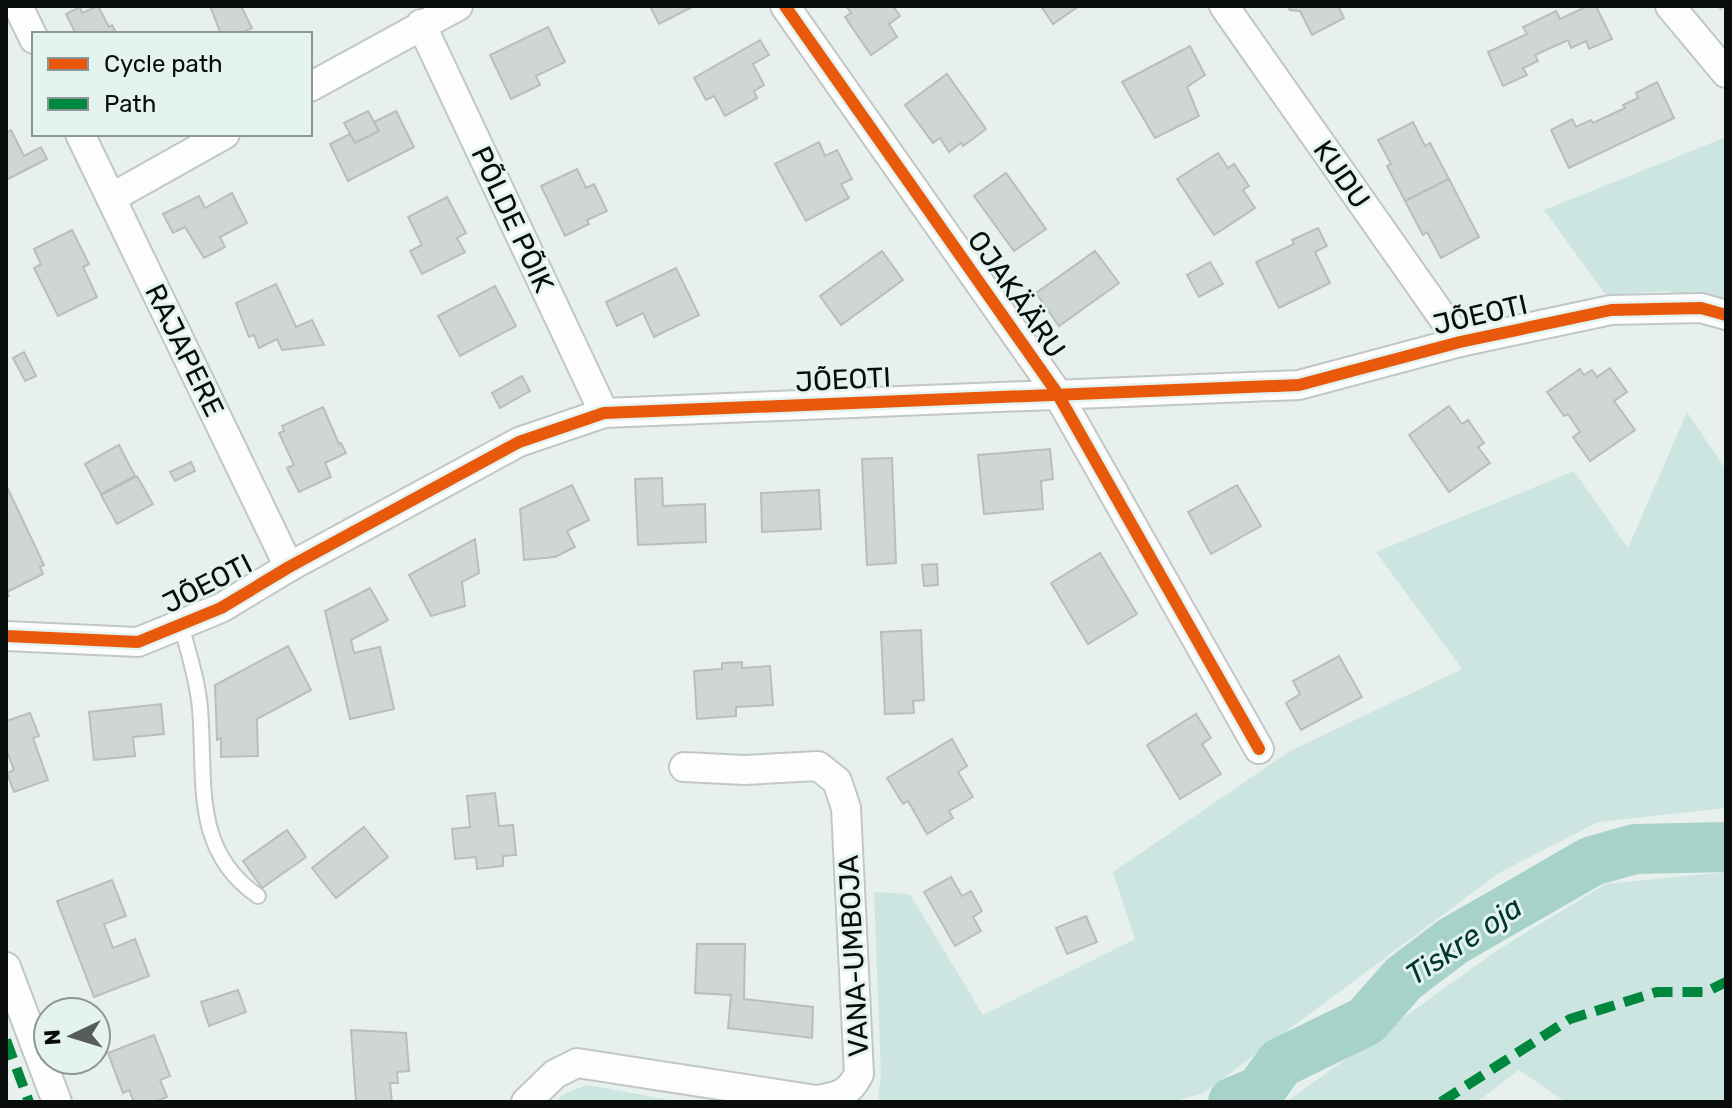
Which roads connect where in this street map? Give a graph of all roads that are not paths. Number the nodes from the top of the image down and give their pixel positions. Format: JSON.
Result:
{"nodes":[{"id":1,"x":18,"y":6,"type":"edge"},
{"id":2,"x":458,"y":6,"type":"edge"},
{"id":3,"x":785,"y":6,"type":"edge"},
{"id":4,"x":1224,"y":6,"type":"edge"},
{"id":5,"x":1670,"y":6,"type":"edge"},
{"id":6,"x":421,"y":24,"type":"junction"},
{"id":7,"x":32,"y":35,"type":"edge"},
{"id":8,"x":1726,"y":73,"type":"edge"},
{"id":9,"x":312,"y":86,"type":"edge"},
{"id":10,"x":81,"y":136,"type":"edge"},
{"id":11,"x":221,"y":136,"type":"edge"},
{"id":12,"x":111,"y":198,"type":"junction"},
{"id":13,"x":1726,"y":315,"type":"edge"},
{"id":14,"x":1460,"y":342,"type":"junction"},
{"id":15,"x":1057,"y":393,"type":"junction"},
{"id":16,"x":604,"y":413,"type":"junction"},
{"id":17,"x":289,"y":567,"type":"junction"},
{"id":18,"x":181,"y":624,"type":"junction"},
{"id":19,"x":6,"y":636,"type":"edge"},
{"id":20,"x":1259,"y":749,"type":"dead end"},
{"id":21,"x":684,"y":767,"type":"dead end"},
{"id":22,"x":258,"y":896,"type":"dead end"},
{"id":23,"x":6,"y":967,"type":"edge"},
{"id":24,"x":57,"y":1102,"type":"edge"},
{"id":25,"x":526,"y":1102,"type":"edge"}],
"edges":[{"from":1,"to":7,"type":"street"},
{"from":2,"to":6,"type":"street"},
{"from":3,"to":15,"type":"street","name":"OJAKÄÄRU"},
{"from":4,"to":14,"type":"street","name":"KUDU"},
{"from":5,"to":8,"type":"street"},
{"from":6,"to":9,"type":"street"},
{"from":6,"to":16,"type":"street","name":"PÕLDE PÕIK"},
{"from":10,"to":12,"type":"street","name":"RAJAPERE"},
{"from":11,"to":12,"type":"street"},
{"from":12,"to":17,"type":"street","name":"RAJAPERE"},
{"from":13,"to":14,"type":"street","name":"JÕEOTI"},
{"from":14,"to":15,"type":"street","name":"JÕEOTI"},
{"from":15,"to":16,"type":"street","name":"JÕEOTI"},
{"from":15,"to":20,"type":"street","name":"OJAKÄÄRU"},
{"from":16,"to":17,"type":"street","name":"JÕEOTI"},
{"from":17,"to":18,"type":"street","name":"JÕEOTI"},
{"from":18,"to":19,"type":"street","name":"JÕEOTI"},
{"from":18,"to":22,"type":"lane"},
{"from":21,"to":25,"type":"street","name":"VANA-UMBOJA"},
{"from":23,"to":24,"type":"street"}]}
